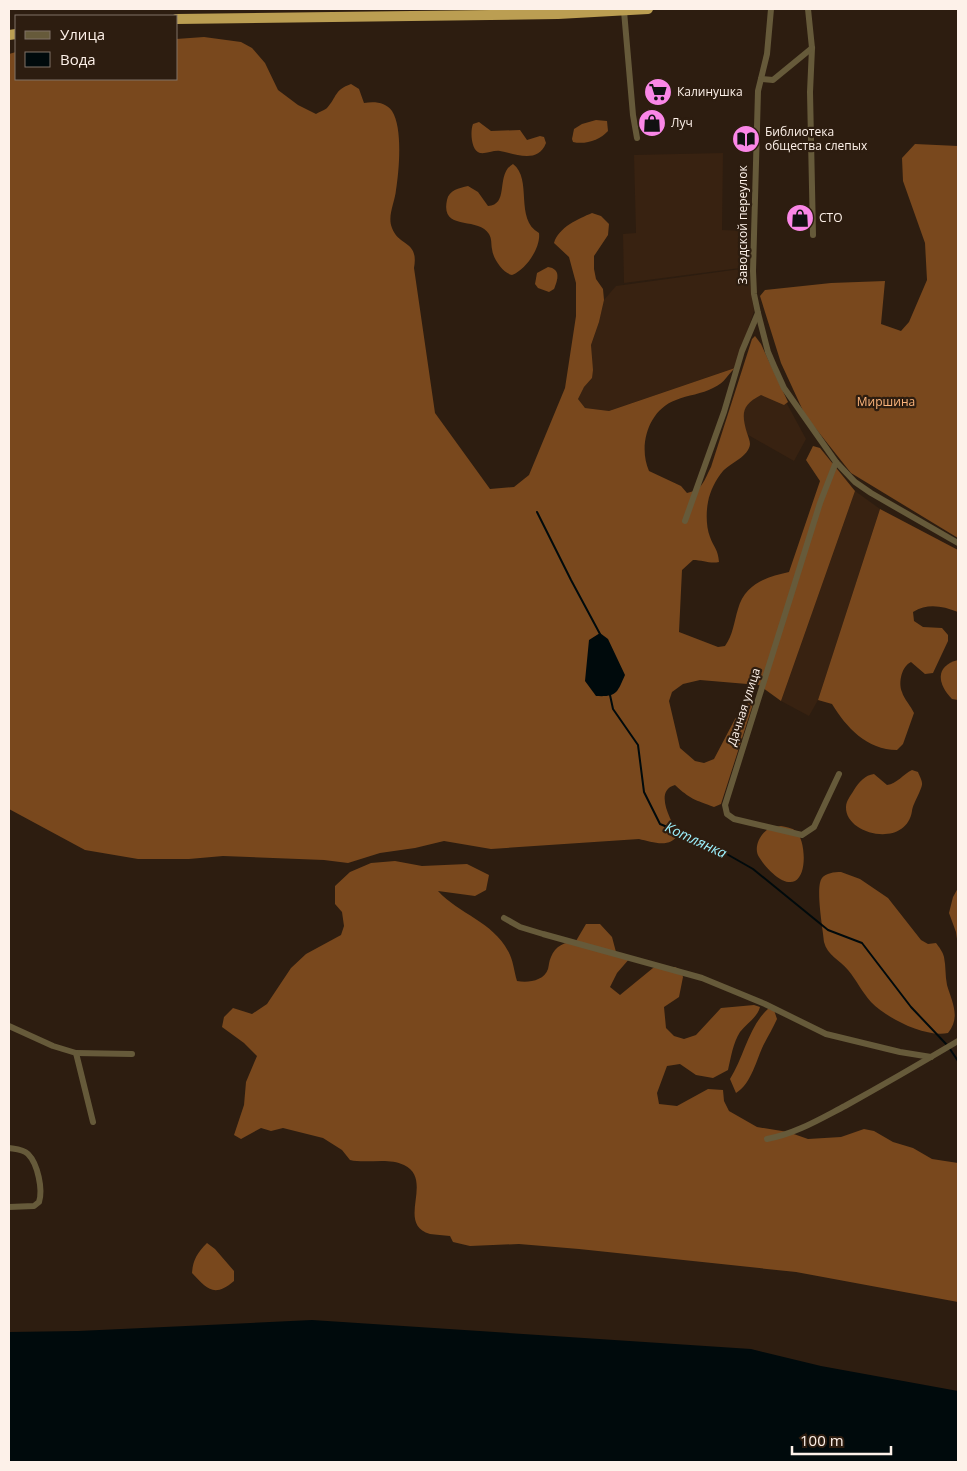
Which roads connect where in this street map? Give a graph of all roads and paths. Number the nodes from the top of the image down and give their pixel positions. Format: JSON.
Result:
{"nodes":[{"id":1,"x":648,"y":9,"type":"edge"},
{"id":2,"x":771,"y":9,"type":"edge"},
{"id":3,"x":808,"y":9,"type":"edge"},
{"id":4,"x":624,"y":11,"type":"junction"},
{"id":5,"x":178,"y":19,"type":"edge"},
{"id":6,"x":812,"y":48,"type":"junction"},
{"id":7,"x":760,"y":79,"type":"junction"},
{"id":8,"x":637,"y":138,"type":"dead end"},
{"id":9,"x":813,"y":235,"type":"dead end"},
{"id":10,"x":758,"y":313,"type":"junction"},
{"id":11,"x":836,"y":462,"type":"junction"},
{"id":12,"x":685,"y":521,"type":"dead end"},
{"id":13,"x":958,"y":543,"type":"edge"},
{"id":14,"x":839,"y":774,"type":"dead end"},
{"id":15,"x":504,"y":918,"type":"dead end"},
{"id":16,"x":9,"y":1026,"type":"edge"},
{"id":17,"x":958,"y":1041,"type":"edge"},
{"id":18,"x":76,"y":1053,"type":"junction"},
{"id":19,"x":132,"y":1054,"type":"dead end"},
{"id":20,"x":931,"y":1057,"type":"junction"},
{"id":21,"x":93,"y":1122,"type":"dead end"},
{"id":22,"x":767,"y":1139,"type":"dead end"},
{"id":23,"x":9,"y":1148,"type":"edge"},
{"id":24,"x":9,"y":1207,"type":"edge"}],
"edges":[{"from":1,"to":4,"type":"highway"},
{"from":2,"to":7,"type":"street","name":"Заводской переулок"},
{"from":3,"to":6,"type":"street"},
{"from":4,"to":5,"type":"highway"},
{"from":4,"to":8,"type":"street"},
{"from":6,"to":7,"type":"street"},
{"from":6,"to":9,"type":"street"},
{"from":7,"to":10,"type":"street","name":"Заводской переулок"},
{"from":10,"to":11,"type":"street","name":"Заводской переулок"},
{"from":10,"to":12,"type":"street"},
{"from":11,"to":13,"type":"street","name":"Заводской переулок"},
{"from":11,"to":14,"type":"street","name":"Дачная улица"},
{"from":15,"to":20,"type":"street"},
{"from":16,"to":18,"type":"street"},
{"from":17,"to":20,"type":"street"},
{"from":18,"to":19,"type":"street"},
{"from":18,"to":21,"type":"street"},
{"from":20,"to":22,"type":"street"},
{"from":23,"to":24,"type":"street"}]}
